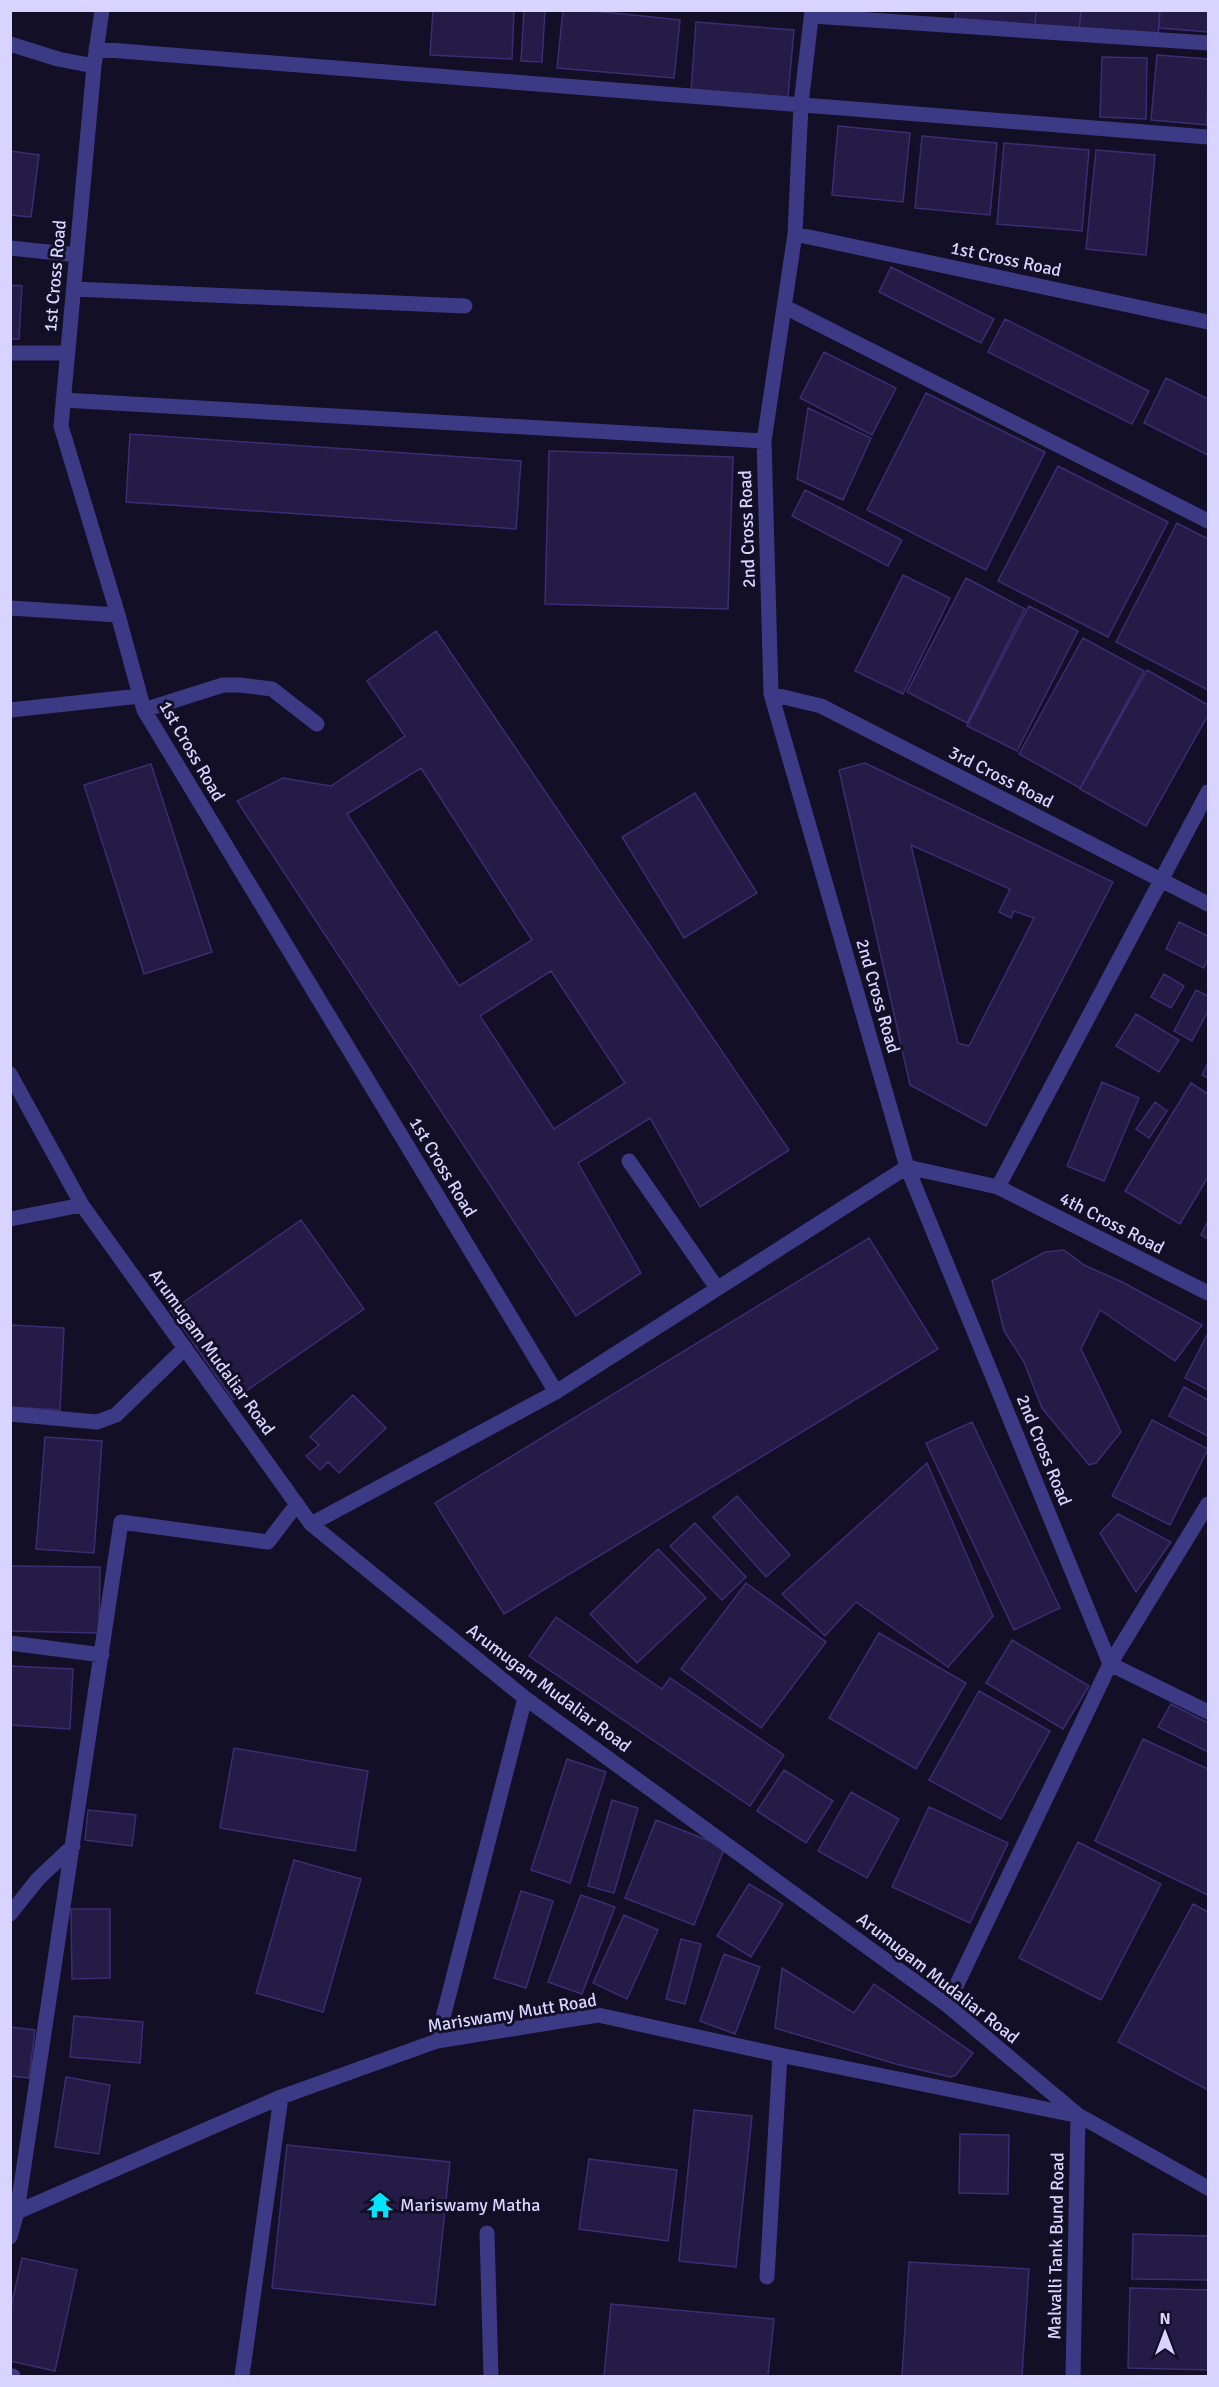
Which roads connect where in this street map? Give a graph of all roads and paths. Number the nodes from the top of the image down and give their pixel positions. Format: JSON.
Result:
{"nodes":[{"id":1,"x":102,"y":10,"type":"edge"},
{"id":2,"x":812,"y":13,"type":"edge"},
{"id":3,"x":1209,"y":43,"type":"edge"},
{"id":4,"x":10,"y":44,"type":"edge"},
{"id":5,"x":96,"y":49,"type":"junction"},
{"id":6,"x":94,"y":66,"type":"junction"},
{"id":7,"x":801,"y":104,"type":"junction"},
{"id":8,"x":1209,"y":137,"type":"edge"},
{"id":9,"x":795,"y":234,"type":"junction"},
{"id":10,"x":10,"y":248,"type":"edge"},
{"id":11,"x":77,"y":255,"type":"junction"},
{"id":12,"x":74,"y":289,"type":"junction"},
{"id":13,"x":465,"y":306,"type":"dead end"},
{"id":14,"x":785,"y":307,"type":"junction"},
{"id":15,"x":1209,"y":322,"type":"edge"},
{"id":16,"x":10,"y":353,"type":"edge"},
{"id":17,"x":68,"y":353,"type":"junction"},
{"id":18,"x":63,"y":400,"type":"junction"},
{"id":19,"x":765,"y":441,"type":"junction"},
{"id":20,"x":1209,"y":521,"type":"edge"},
{"id":21,"x":10,"y":608,"type":"edge"},
{"id":22,"x":118,"y":615,"type":"junction"},
{"id":23,"x":771,"y":694,"type":"junction"},
{"id":24,"x":142,"y":703,"type":"junction"},
{"id":25,"x":10,"y":710,"type":"edge"},
{"id":26,"x":317,"y":724,"type":"dead end"},
{"id":27,"x":1209,"y":792,"type":"edge"},
{"id":28,"x":1161,"y":881,"type":"junction"},
{"id":29,"x":1209,"y":904,"type":"edge"},
{"id":30,"x":10,"y":1074,"type":"edge"},
{"id":31,"x":629,"y":1161,"type":"dead end"},
{"id":32,"x":907,"y":1167,"type":"junction"},
{"id":33,"x":998,"y":1187,"type":"junction"},
{"id":34,"x":82,"y":1205,"type":"junction"},
{"id":35,"x":10,"y":1219,"type":"edge"},
{"id":36,"x":717,"y":1288,"type":"junction"},
{"id":37,"x":1209,"y":1293,"type":"edge"},
{"id":38,"x":185,"y":1348,"type":"junction"},
{"id":39,"x":556,"y":1392,"type":"junction"},
{"id":40,"x":10,"y":1414,"type":"edge"},
{"id":41,"x":297,"y":1504,"type":"junction"},
{"id":42,"x":1209,"y":1504,"type":"edge"},
{"id":43,"x":311,"y":1524,"type":"junction"},
{"id":44,"x":10,"y":1644,"type":"edge"},
{"id":45,"x":102,"y":1655,"type":"junction"},
{"id":46,"x":1110,"y":1664,"type":"junction"},
{"id":47,"x":525,"y":1698,"type":"junction"},
{"id":48,"x":1209,"y":1712,"type":"edge"},
{"id":49,"x":73,"y":1846,"type":"junction"},
{"id":50,"x":10,"y":1914,"type":"edge"},
{"id":51,"x":947,"y":2005,"type":"junction"},
{"id":52,"x":437,"y":2041,"type":"junction"},
{"id":53,"x":780,"y":2055,"type":"junction"},
{"id":54,"x":281,"y":2097,"type":"junction"},
{"id":55,"x":1078,"y":2115,"type":"junction"},
{"id":56,"x":1209,"y":2187,"type":"edge"},
{"id":57,"x":14,"y":2212,"type":"edge"},
{"id":58,"x":487,"y":2233,"type":"dead end"},
{"id":59,"x":10,"y":2238,"type":"edge"},
{"id":60,"x":767,"y":2277,"type":"dead end"},
{"id":61,"x":242,"y":2376,"type":"edge"},
{"id":62,"x":491,"y":2376,"type":"edge"},
{"id":63,"x":1073,"y":2376,"type":"edge"}],
"edges":[{"from":1,"to":5,"type":"street","name":"1st Cross Road"},
{"from":2,"to":3,"type":"street"},
{"from":2,"to":7,"type":"street","name":"2nd Cross Road"},
{"from":4,"to":6,"type":"street"},
{"from":5,"to":6,"type":"street","name":"1st Cross Road"},
{"from":5,"to":7,"type":"street"},
{"from":6,"to":11,"type":"street","name":"1st Cross Road"},
{"from":7,"to":8,"type":"street"},
{"from":7,"to":9,"type":"street","name":"2nd Cross Road"},
{"from":9,"to":14,"type":"street","name":"2nd Cross Road"},
{"from":9,"to":15,"type":"street","name":"1st Cross Road"},
{"from":10,"to":11,"type":"street"},
{"from":11,"to":12,"type":"street","name":"1st Cross Road"},
{"from":12,"to":13,"type":"street"},
{"from":12,"to":17,"type":"street","name":"1st Cross Road"},
{"from":14,"to":19,"type":"street","name":"2nd Cross Road"},
{"from":14,"to":20,"type":"street"},
{"from":16,"to":17,"type":"street"},
{"from":17,"to":18,"type":"street","name":"1st Cross Road"},
{"from":18,"to":19,"type":"street"},
{"from":18,"to":22,"type":"street","name":"1st Cross Road"},
{"from":19,"to":23,"type":"street","name":"2nd Cross Road"},
{"from":21,"to":22,"type":"street"},
{"from":22,"to":24,"type":"street","name":"1st Cross Road"},
{"from":23,"to":28,"type":"street","name":"3rd Cross Road"},
{"from":23,"to":32,"type":"street","name":"2nd Cross Road"},
{"from":24,"to":25,"type":"street"},
{"from":24,"to":26,"type":"street"},
{"from":24,"to":39,"type":"street","name":"1st Cross Road"},
{"from":27,"to":28,"type":"street"},
{"from":28,"to":29,"type":"street","name":"3rd Cross Road"},
{"from":28,"to":33,"type":"street"},
{"from":30,"to":34,"type":"street","name":"Arumugam Mudaliar Road"},
{"from":31,"to":36,"type":"street"},
{"from":32,"to":33,"type":"street","name":"4th Cross Road"},
{"from":32,"to":36,"type":"street"},
{"from":32,"to":46,"type":"street","name":"2nd Cross Road"},
{"from":33,"to":37,"type":"street","name":"4th Cross Road"},
{"from":34,"to":35,"type":"street"},
{"from":34,"to":38,"type":"street","name":"Arumugam Mudaliar Road"},
{"from":36,"to":39,"type":"street"},
{"from":38,"to":40,"type":"street"},
{"from":38,"to":41,"type":"street","name":"Arumugam Mudaliar Road"},
{"from":39,"to":43,"type":"street"},
{"from":41,"to":43,"type":"street","name":"Arumugam Mudaliar Road"},
{"from":41,"to":45,"type":"street"},
{"from":42,"to":46,"type":"street"},
{"from":43,"to":47,"type":"street","name":"Arumugam Mudaliar Road"},
{"from":44,"to":45,"type":"street"},
{"from":45,"to":49,"type":"street"},
{"from":46,"to":48,"type":"street"},
{"from":46,"to":51,"type":"street"},
{"from":47,"to":51,"type":"street","name":"Arumugam Mudaliar Road"},
{"from":47,"to":52,"type":"street"},
{"from":49,"to":50,"type":"street"},
{"from":49,"to":57,"type":"street"},
{"from":51,"to":55,"type":"street","name":"Arumugam Mudaliar Road"},
{"from":52,"to":53,"type":"street","name":"Mariswamy Mutt Road"},
{"from":52,"to":54,"type":"street","name":"Mariswamy Mutt Road"},
{"from":53,"to":55,"type":"street","name":"Mariswamy Mutt Road"},
{"from":53,"to":60,"type":"street"},
{"from":54,"to":57,"type":"street","name":"Mariswamy Mutt Road"},
{"from":54,"to":61,"type":"street"},
{"from":55,"to":56,"type":"street","name":"Arumugam Mudaliar Road"},
{"from":55,"to":63,"type":"street","name":"Malvalli Tank Bund Road"},
{"from":57,"to":59,"type":"street"},
{"from":58,"to":62,"type":"street"}]}
